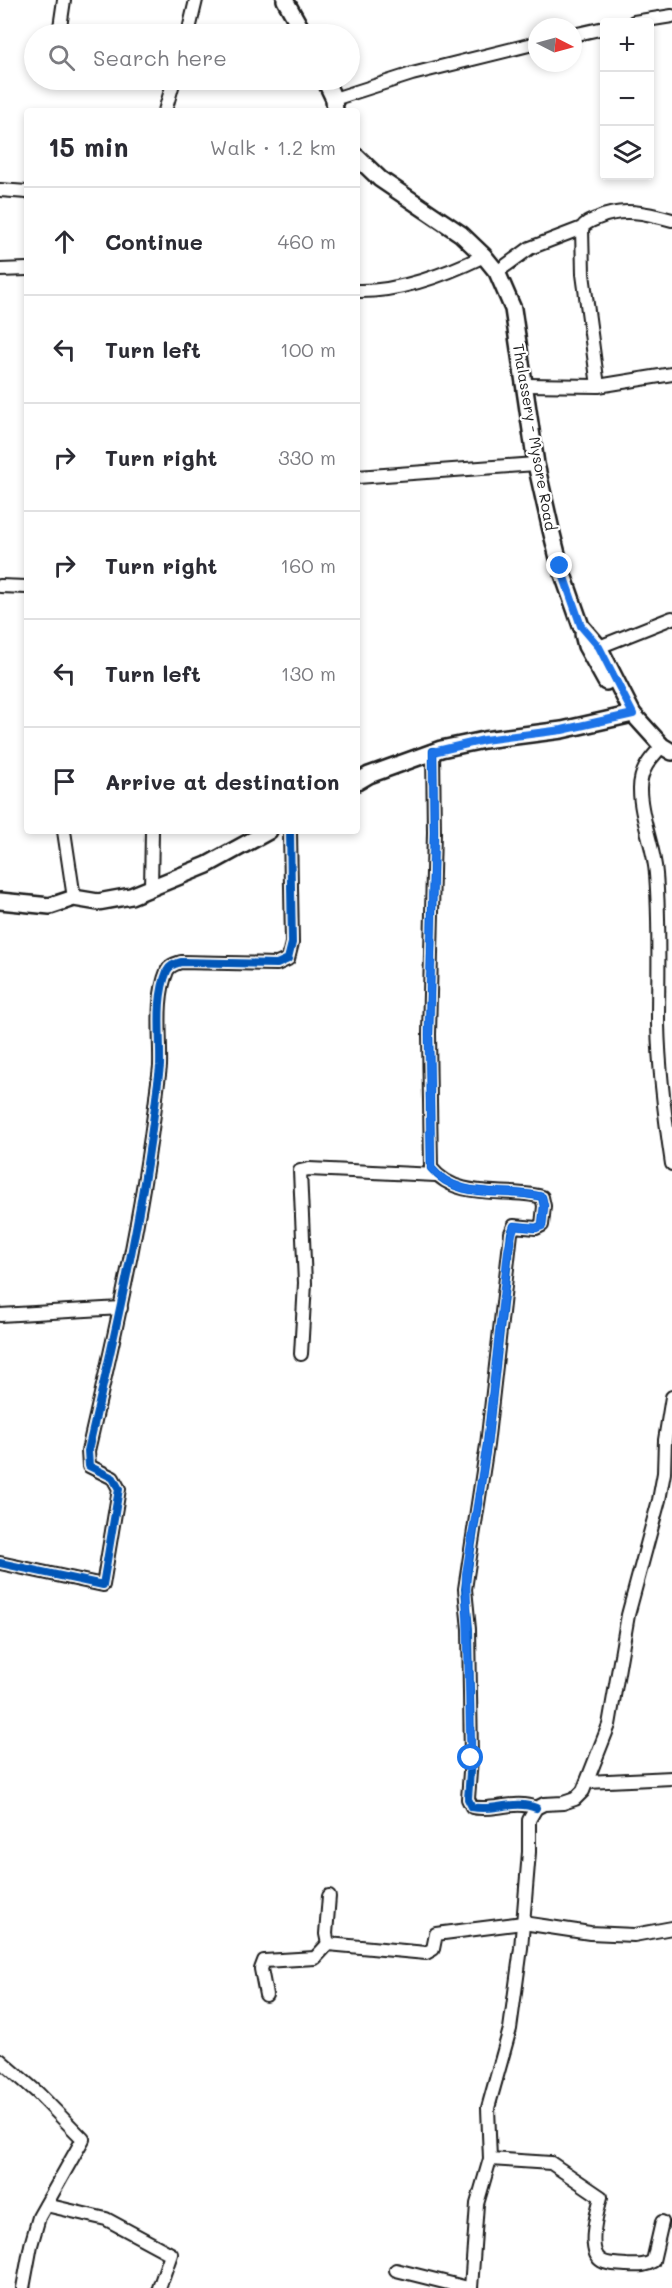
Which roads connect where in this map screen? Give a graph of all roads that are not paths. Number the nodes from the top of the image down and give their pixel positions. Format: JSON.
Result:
{"nodes":[{"id":1,"x":64,"y":0,"type":"edge"},
{"id":2,"x":196,"y":0,"type":"edge"},
{"id":3,"x":285,"y":0,"type":"edge"},
{"id":4,"x":672,"y":16,"type":"edge"},
{"id":5,"x":654,"y":19,"type":"edge"},
{"id":6,"x":60,"y":24,"type":"edge"},
{"id":7,"x":190,"y":24,"type":"edge"},
{"id":8,"x":298,"y":24,"type":"edge"},
{"id":9,"x":600,"y":29,"type":"edge"},
{"id":10,"x":582,"y":33,"type":"edge"},
{"id":11,"x":528,"y":45,"type":"edge"},
{"id":12,"x":171,"y":90,"type":"edge"},
{"id":13,"x":329,"y":90,"type":"edge"},
{"id":14,"x":334,"y":105,"type":"edge"},
{"id":15,"x":166,"y":108,"type":"edge"},
{"id":16,"x":360,"y":160,"type":"edge"},
{"id":17,"x":0,"y":190,"type":"edge"},
{"id":18,"x":24,"y":192,"type":"edge"},
{"id":19,"x":672,"y":220,"type":"edge"},
{"id":20,"x":582,"y":228,"type":"junction"},
{"id":21,"x":484,"y":256,"type":"junction"},
{"id":22,"x":24,"y":269,"type":"edge"},
{"id":23,"x":0,"y":270,"type":"edge"},
{"id":24,"x":497,"y":272,"type":"junction"},
{"id":25,"x":360,"y":291,"type":"edge"},
{"id":26,"x":672,"y":374,"type":"edge"},
{"id":27,"x":525,"y":385,"type":"junction"},
{"id":28,"x":598,"y":386,"type":"junction"},
{"id":29,"x":536,"y":464,"type":"junction"},
{"id":30,"x":360,"y":477,"type":"edge"},
{"id":31,"x":0,"y":586,"type":"edge"},
{"id":32,"x":24,"y":587,"type":"edge"},
{"id":33,"x":672,"y":618,"type":"edge"},
{"id":34,"x":581,"y":626,"type":"junction"},
{"id":35,"x":599,"y":647,"type":"junction"},
{"id":36,"x":633,"y":714,"type":"junction"},
{"id":37,"x":667,"y":749,"type":"edge"},
{"id":38,"x":433,"y":752,"type":"junction"},
{"id":39,"x":672,"y":761,"type":"edge"},
{"id":40,"x":360,"y":781,"type":"edge"},
{"id":41,"x":64,"y":834,"type":"edge"},
{"id":42,"x":152,"y":834,"type":"edge"},
{"id":43,"x":263,"y":834,"type":"edge"},
{"id":44,"x":290,"y":834,"type":"edge"},
{"id":45,"x":151,"y":888,"type":"junction"},
{"id":46,"x":75,"y":898,"type":"junction"},
{"id":47,"x":0,"y":901,"type":"edge"},
{"id":48,"x":672,"y":1164,"type":"edge"},
{"id":49,"x":436,"y":1175,"type":"junction"},
{"id":50,"x":121,"y":1308,"type":"junction"},
{"id":51,"x":0,"y":1315,"type":"edge"},
{"id":52,"x":301,"y":1354,"type":"dead end"},
{"id":53,"x":672,"y":1397,"type":"edge"},
{"id":54,"x":0,"y":1563,"type":"edge"},
{"id":55,"x":672,"y":1778,"type":"edge"},
{"id":56,"x":587,"y":1782,"type":"junction"},
{"id":57,"x":536,"y":1808,"type":"junction"},
{"id":58,"x":329,"y":1896,"type":"dead end"},
{"id":59,"x":523,"y":1923,"type":"junction"},
{"id":60,"x":672,"y":1928,"type":"edge"},
{"id":61,"x":328,"y":1944,"type":"junction"},
{"id":62,"x":266,"y":1995,"type":"dead end"},
{"id":63,"x":0,"y":2060,"type":"edge"},
{"id":64,"x":490,"y":2159,"type":"junction"},
{"id":65,"x":46,"y":2205,"type":"junction"},
{"id":66,"x":662,"y":2222,"type":"dead end"},
{"id":67,"x":396,"y":2270,"type":"dead end"},
{"id":68,"x":23,"y":2288,"type":"edge"},
{"id":69,"x":159,"y":2288,"type":"edge"},
{"id":70,"x":470,"y":2288,"type":"edge"}],
"edges":[{"from":1,"to":6,"type":"street"},
{"from":2,"to":7,"type":"street"},
{"from":3,"to":8,"type":"main road"},
{"from":4,"to":5,"type":"street"},
{"from":9,"to":10,"type":"street"},
{"from":11,"to":14,"type":"street"},
{"from":12,"to":15,"type":"street"},
{"from":13,"to":14,"type":"main road"},
{"from":16,"to":21,"type":"main road","name":"Thalassery - Mysore Road"},
{"from":17,"to":18,"type":"street"},
{"from":19,"to":20,"type":"street"},
{"from":20,"to":24,"type":"street"},
{"from":20,"to":28,"type":"street"},
{"from":21,"to":24,"type":"main road","name":"Thalassery - Mysore Road"},
{"from":21,"to":25,"type":"street"},
{"from":22,"to":23,"type":"street"},
{"from":24,"to":27,"type":"main road","name":"Thalassery - Mysore Road"},
{"from":26,"to":28,"type":"street"},
{"from":27,"to":28,"type":"street"},
{"from":27,"to":29,"type":"main road","name":"Thalassery - Mysore Road"},
{"from":29,"to":30,"type":"street"},
{"from":29,"to":34,"type":"main road","name":"Thalassery - Mysore Road"},
{"from":31,"to":32,"type":"street"},
{"from":33,"to":35,"type":"street"},
{"from":34,"to":35,"type":"main road","name":"Thalassery - Mysore Road"},
{"from":34,"to":36,"type":"main road"},
{"from":35,"to":36,"type":"main road","name":"Thalassery - Mysore Road"},
{"from":36,"to":37,"type":"main road","name":"Thalassery - Mysore Road"},
{"from":36,"to":38,"type":"main road"},
{"from":37,"to":39,"type":"main road","name":"Thalassery - Mysore Road"},
{"from":37,"to":48,"type":"street"},
{"from":38,"to":40,"type":"main road"},
{"from":38,"to":49,"type":"street"},
{"from":41,"to":46,"type":"street"},
{"from":42,"to":45,"type":"street"},
{"from":43,"to":45,"type":"main road"},
{"from":44,"to":50,"type":"street"},
{"from":45,"to":46,"type":"main road"},
{"from":46,"to":47,"type":"main road"},
{"from":49,"to":52,"type":"street"},
{"from":49,"to":57,"type":"street"},
{"from":50,"to":51,"type":"street"},
{"from":50,"to":54,"type":"street"},
{"from":53,"to":56,"type":"street"},
{"from":55,"to":56,"type":"street"},
{"from":56,"to":57,"type":"street"},
{"from":57,"to":59,"type":"street"},
{"from":58,"to":61,"type":"street"},
{"from":59,"to":60,"type":"street"},
{"from":59,"to":61,"type":"street"},
{"from":59,"to":64,"type":"street"},
{"from":61,"to":62,"type":"street"},
{"from":63,"to":65,"type":"street"},
{"from":64,"to":66,"type":"street"},
{"from":64,"to":70,"type":"street"},
{"from":65,"to":68,"type":"street"},
{"from":65,"to":69,"type":"street"},
{"from":67,"to":70,"type":"street"}]}
